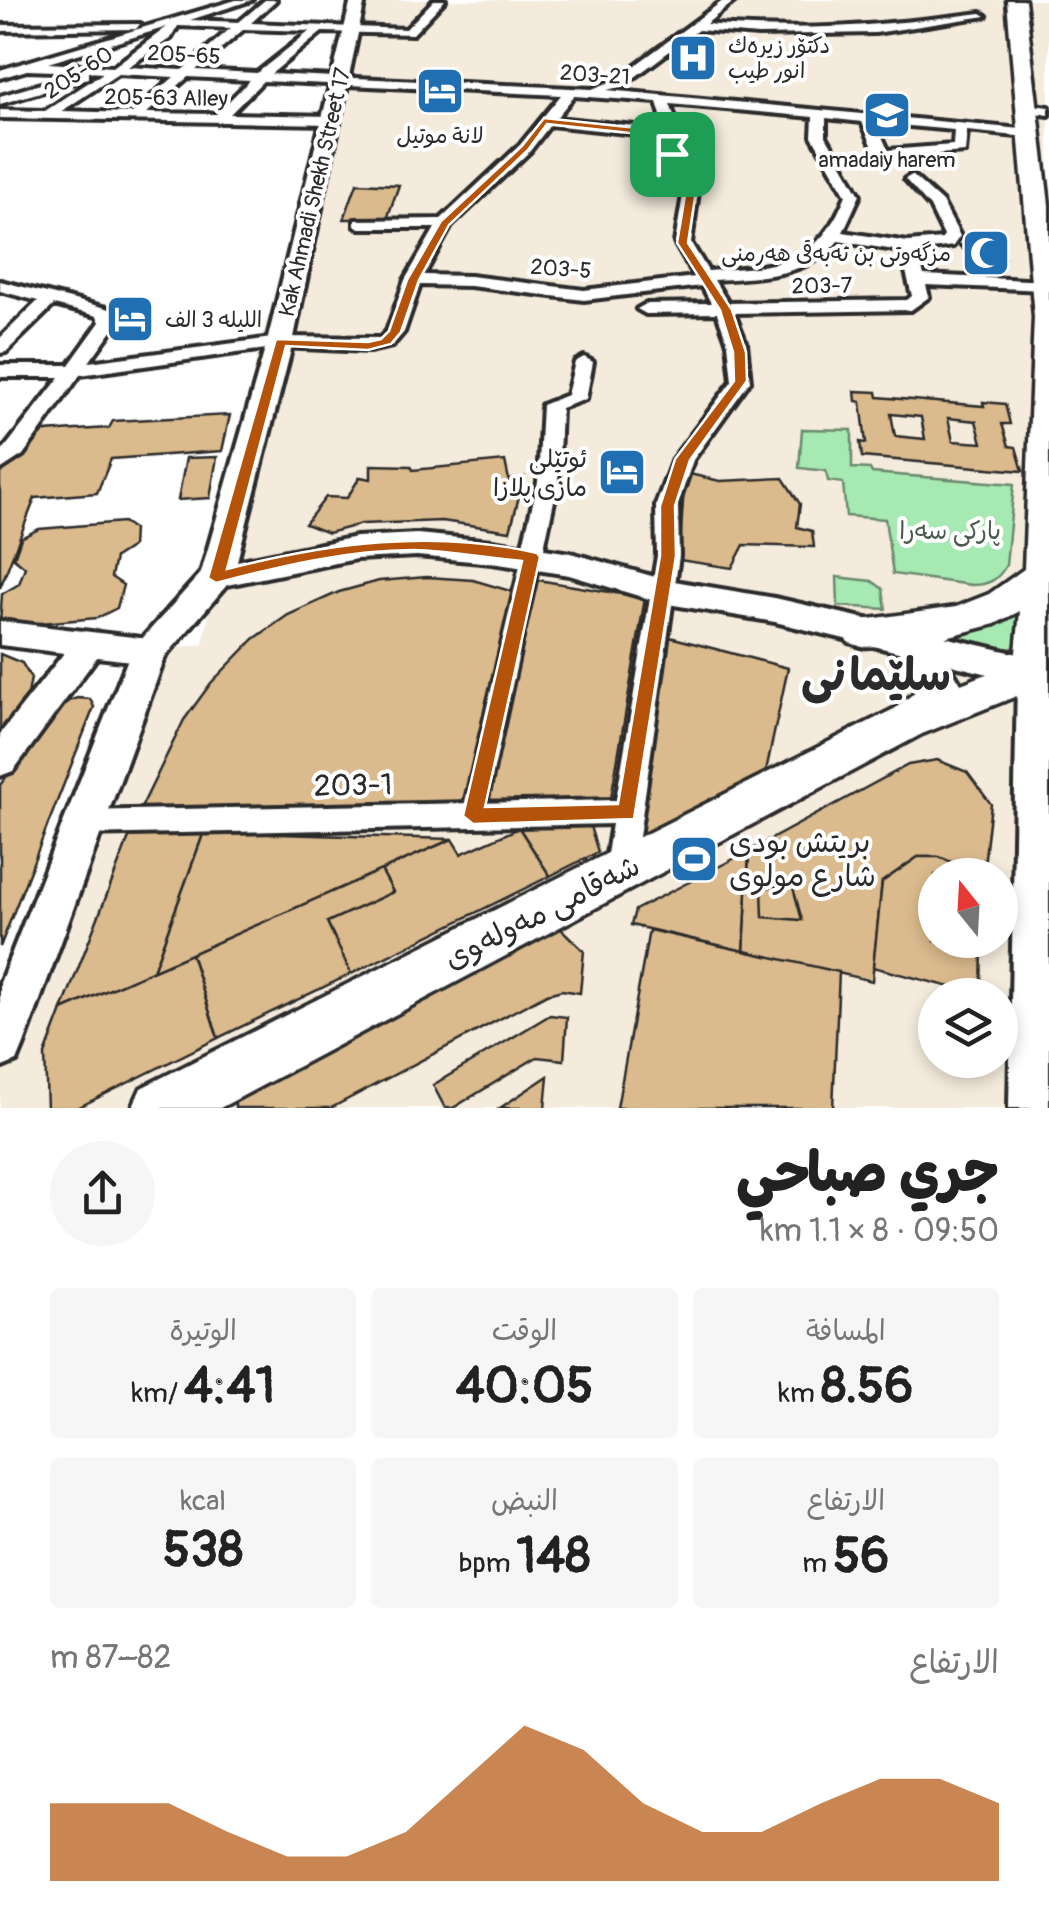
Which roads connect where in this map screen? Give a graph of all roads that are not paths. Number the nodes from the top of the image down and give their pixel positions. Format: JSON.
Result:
{"nodes":[{"id":1,"x":247,"y":0,"type":"edge"},
{"id":2,"x":271,"y":0,"type":"edge"},
{"id":3,"x":358,"y":0,"type":"edge"},
{"id":4,"x":440,"y":0,"type":"edge"},
{"id":5,"x":731,"y":0,"type":"edge"},
{"id":6,"x":1016,"y":0,"type":"edge"},
{"id":7,"x":982,"y":16,"type":"dead end"},
{"id":8,"x":171,"y":25,"type":"junction"},
{"id":9,"x":696,"y":26,"type":"junction"},
{"id":10,"x":240,"y":27,"type":"junction"},
{"id":11,"x":0,"y":28,"type":"edge"},
{"id":12,"x":317,"y":31,"type":"junction"},
{"id":13,"x":348,"y":32,"type":"junction"},
{"id":14,"x":67,"y":55,"type":"junction"},
{"id":15,"x":17,"y":56,"type":"dead end"},
{"id":16,"x":27,"y":66,"type":"junction"},
{"id":17,"x":102,"y":70,"type":"junction"},
{"id":18,"x":118,"y":71,"type":"junction"},
{"id":19,"x":0,"y":74,"type":"edge"},
{"id":20,"x":186,"y":74,"type":"junction"},
{"id":21,"x":259,"y":78,"type":"junction"},
{"id":22,"x":340,"y":83,"type":"junction"},
{"id":23,"x":621,"y":89,"type":"junction"},
{"id":24,"x":577,"y":92,"type":"junction"},
{"id":25,"x":662,"y":99,"type":"junction"},
{"id":26,"x":0,"y":100,"type":"edge"},
{"id":27,"x":0,"y":114,"type":"edge"},
{"id":28,"x":48,"y":115,"type":"junction"},
{"id":29,"x":820,"y":115,"type":"junction"},
{"id":30,"x":134,"y":117,"type":"junction"},
{"id":31,"x":219,"y":118,"type":"junction"},
{"id":32,"x":331,"y":120,"type":"junction"},
{"id":33,"x":544,"y":120,"type":"junction"},
{"id":34,"x":868,"y":120,"type":"junction"},
{"id":35,"x":961,"y":128,"type":"junction"},
{"id":36,"x":1036,"y":128,"type":"edge"},
{"id":37,"x":671,"y":134,"type":"junction"},
{"id":38,"x":912,"y":179,"type":"dead end"},
{"id":39,"x":360,"y":223,"type":"dead end"},
{"id":40,"x":445,"y":224,"type":"junction"},
{"id":41,"x":832,"y":235,"type":"junction"},
{"id":42,"x":908,"y":248,"type":"junction"},
{"id":43,"x":704,"y":278,"type":"junction"},
{"id":44,"x":413,"y":280,"type":"junction"},
{"id":45,"x":916,"y":280,"type":"junction"},
{"id":46,"x":0,"y":286,"type":"edge"},
{"id":47,"x":1044,"y":286,"type":"junction"},
{"id":48,"x":49,"y":300,"type":"junction"},
{"id":49,"x":646,"y":310,"type":"dead end"},
{"id":50,"x":726,"y":310,"type":"junction"},
{"id":51,"x":280,"y":342,"type":"junction"},
{"id":52,"x":0,"y":348,"type":"edge"},
{"id":53,"x":584,"y":362,"type":"dead end"},
{"id":54,"x":76,"y":367,"type":"junction"},
{"id":55,"x":0,"y":371,"type":"edge"},
{"id":56,"x":1048,"y":416,"type":"edge"},
{"id":57,"x":0,"y":464,"type":"edge"},
{"id":58,"x":1047,"y":525,"type":"edge"},
{"id":59,"x":532,"y":557,"type":"junction"},
{"id":60,"x":1043,"y":574,"type":"junction"},
{"id":61,"x":216,"y":578,"type":"junction"},
{"id":62,"x":662,"y":591,"type":"junction"},
{"id":63,"x":862,"y":632,"type":"junction"},
{"id":64,"x":0,"y":633,"type":"edge"},
{"id":65,"x":914,"y":645,"type":"junction"},
{"id":66,"x":87,"y":646,"type":"junction"},
{"id":67,"x":149,"y":651,"type":"junction"},
{"id":68,"x":1042,"y":674,"type":"edge"},
{"id":69,"x":907,"y":722,"type":"junction"},
{"id":70,"x":0,"y":761,"type":"edge"},
{"id":71,"x":627,"y":812,"type":"junction"},
{"id":72,"x":473,"y":816,"type":"junction"},
{"id":73,"x":81,"y":823,"type":"junction"},
{"id":74,"x":618,"y":872,"type":"junction"},
{"id":75,"x":0,"y":1044,"type":"edge"},
{"id":76,"x":161,"y":1108,"type":"edge"},
{"id":77,"x":1034,"y":1108,"type":"edge"}],
"edges":[{"from":1,"to":8,"type":"street"},
{"from":2,"to":10,"type":"street"},
{"from":3,"to":13,"type":"main road","name":"Kak Ahmadi Shekh Street 17"},
{"from":4,"to":13,"type":"street"},
{"from":5,"to":9,"type":"street"},
{"from":6,"to":36,"type":"main road"},
{"from":7,"to":9,"type":"street"},
{"from":8,"to":10,"type":"street"},
{"from":8,"to":11,"type":"street"},
{"from":8,"to":14,"type":"street"},
{"from":8,"to":18,"type":"street","name":"205-60"},
{"from":9,"to":23,"type":"street"},
{"from":10,"to":12,"type":"street"},
{"from":10,"to":20,"type":"street"},
{"from":12,"to":13,"type":"street"},
{"from":12,"to":21,"type":"street"},
{"from":13,"to":22,"type":"main road","name":"Kak Ahmadi Shekh Street 17"},
{"from":14,"to":15,"type":"street"},
{"from":14,"to":16,"type":"street"},
{"from":16,"to":17,"type":"street","name":"205-65"},
{"from":16,"to":19,"type":"street"},
{"from":17,"to":18,"type":"street","name":"205-65"},
{"from":17,"to":26,"type":"street"},
{"from":18,"to":20,"type":"street","name":"205-65"},
{"from":18,"to":28,"type":"street","name":"205-60"},
{"from":20,"to":21,"type":"street","name":"205-65"},
{"from":20,"to":30,"type":"street"},
{"from":21,"to":22,"type":"street","name":"205-65"},
{"from":21,"to":31,"type":"street"},
{"from":22,"to":24,"type":"street","name":"203-21"},
{"from":22,"to":32,"type":"main road","name":"Kak Ahmadi Shekh Street 17"},
{"from":23,"to":24,"type":"street","name":"203-21"},
{"from":23,"to":25,"type":"street","name":"203-21"},
{"from":24,"to":33,"type":"street"},
{"from":25,"to":29,"type":"street","name":"203-21"},
{"from":25,"to":37,"type":"street"},
{"from":27,"to":28,"type":"street","name":"205-63 Alley"},
{"from":28,"to":30,"type":"street","name":"205-63 Alley"},
{"from":29,"to":34,"type":"street","name":"203-21"},
{"from":29,"to":41,"type":"street"},
{"from":30,"to":31,"type":"street","name":"205-63 Alley"},
{"from":31,"to":32,"type":"street","name":"205-63 Alley"},
{"from":32,"to":51,"type":"main road","name":"Kak Ahmadi Shekh Street 17"},
{"from":33,"to":37,"type":"street"},
{"from":33,"to":40,"type":"street"},
{"from":34,"to":35,"type":"street","name":"203-21"},
{"from":34,"to":35,"type":"street"},
{"from":35,"to":36,"type":"street","name":"203-21"},
{"from":36,"to":47,"type":"main road"},
{"from":37,"to":43,"type":"street"},
{"from":38,"to":42,"type":"street"},
{"from":39,"to":40,"type":"street"},
{"from":40,"to":44,"type":"street"},
{"from":41,"to":42,"type":"street"},
{"from":41,"to":43,"type":"street","name":"203-5"},
{"from":42,"to":45,"type":"street"},
{"from":43,"to":44,"type":"street","name":"203-5"},
{"from":43,"to":50,"type":"street"},
{"from":44,"to":51,"type":"street"},
{"from":45,"to":47,"type":"street"},
{"from":45,"to":50,"type":"street","name":"203-7"},
{"from":46,"to":48,"type":"street"},
{"from":47,"to":56,"type":"main road"},
{"from":48,"to":52,"type":"street"},
{"from":48,"to":54,"type":"street"},
{"from":49,"to":50,"type":"street","name":"203-7"},
{"from":50,"to":62,"type":"street"},
{"from":51,"to":54,"type":"street"},
{"from":51,"to":61,"type":"main road","name":"Kak Ahmadi Shekh Street 17"},
{"from":53,"to":59,"type":"street"},
{"from":54,"to":55,"type":"street"},
{"from":54,"to":57,"type":"street"},
{"from":56,"to":58,"type":"main road"},
{"from":58,"to":60,"type":"main road"},
{"from":59,"to":61,"type":"main road"},
{"from":59,"to":62,"type":"main road"},
{"from":59,"to":72,"type":"street"},
{"from":60,"to":63,"type":"main road"},
{"from":60,"to":68,"type":"main road"},
{"from":61,"to":67,"type":"main road","name":"Kak Ahmadi Shekh Street 17"},
{"from":62,"to":63,"type":"main road"},
{"from":62,"to":71,"type":"street"},
{"from":63,"to":65,"type":"main road"},
{"from":64,"to":66,"type":"street"},
{"from":65,"to":68,"type":"main road"},
{"from":65,"to":69,"type":"main road"},
{"from":66,"to":67,"type":"street"},
{"from":66,"to":70,"type":"street"},
{"from":67,"to":73,"type":"main road"},
{"from":68,"to":69,"type":"main road","name":"شەقامی مەولەوی"},
{"from":68,"to":77,"type":"main road"},
{"from":69,"to":74,"type":"main road","name":"شەقامی مەولەوی"},
{"from":71,"to":72,"type":"street","name":"203-1"},
{"from":71,"to":74,"type":"street"},
{"from":72,"to":73,"type":"street","name":"203-1"},
{"from":73,"to":75,"type":"main road"},
{"from":74,"to":76,"type":"main road","name":"شەقامی مەولەوی"}]}
